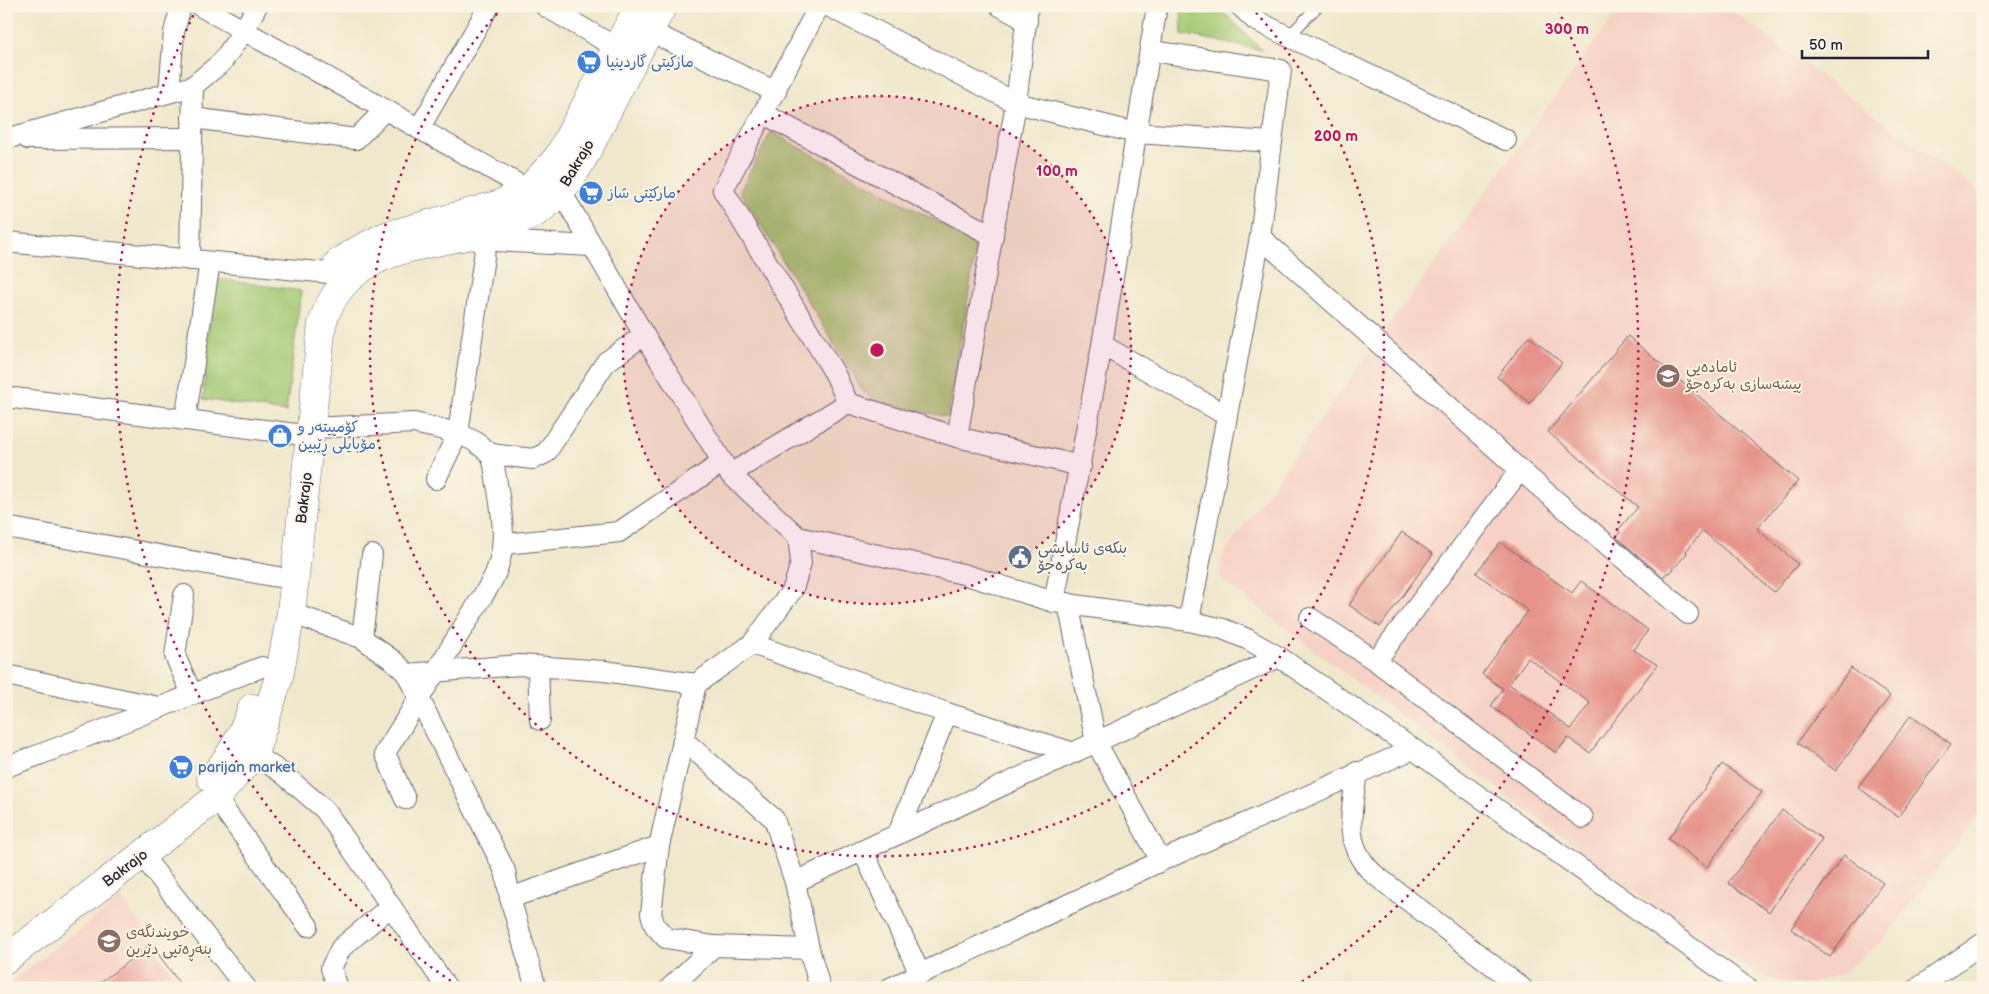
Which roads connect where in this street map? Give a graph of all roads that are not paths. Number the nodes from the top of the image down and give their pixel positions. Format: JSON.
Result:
{"nodes":[{"id":1,"x":181,"y":6,"type":"edge"},
{"id":2,"x":200,"y":6,"type":"edge"},
{"id":3,"x":256,"y":6,"type":"edge"},
{"id":4,"x":545,"y":6,"type":"edge"},
{"id":5,"x":662,"y":6,"type":"edge"},
{"id":6,"x":819,"y":6,"type":"edge"},
{"id":7,"x":828,"y":6,"type":"edge"},
{"id":8,"x":1000,"y":6,"type":"edge"},
{"id":9,"x":1157,"y":6,"type":"edge"},
{"id":10,"x":1240,"y":6,"type":"edge"},
{"id":11,"x":1318,"y":6,"type":"edge"},
{"id":12,"x":485,"y":8,"type":"edge"},
{"id":13,"x":1028,"y":14,"type":"edge"},
{"id":14,"x":644,"y":19,"type":"edge"},
{"id":15,"x":244,"y":30,"type":"junction"},
{"id":16,"x":1288,"y":37,"type":"junction"},
{"id":17,"x":618,"y":48,"type":"junction"},
{"id":18,"x":1152,"y":51,"type":"junction"},
{"id":19,"x":193,"y":86,"type":"junction"},
{"id":20,"x":169,"y":92,"type":"junction"},
{"id":21,"x":776,"y":92,"type":"junction"},
{"id":22,"x":1016,"y":102,"type":"junction"},
{"id":23,"x":385,"y":110,"type":"junction"},
{"id":24,"x":764,"y":114,"type":"junction"},
{"id":25,"x":192,"y":118,"type":"junction"},
{"id":26,"x":419,"y":129,"type":"junction"},
{"id":27,"x":1136,"y":133,"type":"junction"},
{"id":28,"x":191,"y":138,"type":"junction"},
{"id":29,"x":6,"y":139,"type":"edge"},
{"id":30,"x":1506,"y":140,"type":"dead end"},
{"id":31,"x":1272,"y":142,"type":"junction"},
{"id":32,"x":547,"y":188,"type":"junction"},
{"id":33,"x":488,"y":235,"type":"junction"},
{"id":34,"x":994,"y":236,"type":"junction"},
{"id":35,"x":1260,"y":237,"type":"junction"},
{"id":36,"x":6,"y":242,"type":"edge"},
{"id":37,"x":592,"y":246,"type":"junction"},
{"id":38,"x":200,"y":261,"type":"junction"},
{"id":39,"x":329,"y":273,"type":"junction"},
{"id":40,"x":644,"y":335,"type":"junction"},
{"id":41,"x":1102,"y":345,"type":"junction"},
{"id":42,"x":6,"y":397,"type":"edge"},
{"id":43,"x":848,"y":403,"type":"junction"},
{"id":44,"x":1226,"y":415,"type":"junction"},
{"id":45,"x":185,"y":420,"type":"junction"},
{"id":46,"x":304,"y":431,"type":"junction"},
{"id":47,"x":458,"y":433,"type":"junction"},
{"id":48,"x":958,"y":436,"type":"junction"},
{"id":49,"x":491,"y":454,"type":"junction"},
{"id":50,"x":1081,"y":466,"type":"junction"},
{"id":51,"x":726,"y":468,"type":"junction"},
{"id":52,"x":1520,"y":470,"type":"junction"},
{"id":53,"x":436,"y":479,"type":"dead end"},
{"id":54,"x":6,"y":527,"type":"edge"},
{"id":55,"x":798,"y":537,"type":"junction"},
{"id":56,"x":505,"y":544,"type":"junction"},
{"id":57,"x":372,"y":555,"type":"dead end"},
{"id":58,"x":278,"y":577,"type":"junction"},
{"id":59,"x":184,"y":595,"type":"dead end"},
{"id":60,"x":1061,"y":603,"type":"junction"},
{"id":61,"x":290,"y":613,"type":"junction"},
{"id":62,"x":1688,"y":614,"type":"dead end"},
{"id":63,"x":1310,"y":618,"type":"dead end"},
{"id":64,"x":1189,"y":621,"type":"junction"},
{"id":65,"x":362,"y":638,"type":"junction"},
{"id":66,"x":752,"y":644,"type":"junction"},
{"id":67,"x":1279,"y":657,"type":"junction"},
{"id":68,"x":1376,"y":661,"type":"junction"},
{"id":69,"x":538,"y":666,"type":"junction"},
{"id":70,"x":262,"y":667,"type":"junction"},
{"id":71,"x":434,"y":672,"type":"junction"},
{"id":72,"x":6,"y":674,"type":"edge"},
{"id":73,"x":408,"y":674,"type":"junction"},
{"id":74,"x":696,"y":684,"type":"junction"},
{"id":75,"x":192,"y":694,"type":"junction"},
{"id":76,"x":419,"y":696,"type":"junction"},
{"id":77,"x":159,"y":707,"type":"junction"},
{"id":78,"x":947,"y":713,"type":"junction"},
{"id":79,"x":540,"y":720,"type":"dead end"},
{"id":80,"x":684,"y":740,"type":"junction"},
{"id":81,"x":1096,"y":742,"type":"junction"},
{"id":82,"x":1413,"y":749,"type":"junction"},
{"id":83,"x":1074,"y":753,"type":"junction"},
{"id":84,"x":254,"y":754,"type":"junction"},
{"id":85,"x":6,"y":767,"type":"edge"},
{"id":86,"x":1358,"y":772,"type":"junction"},
{"id":87,"x":216,"y":798,"type":"junction"},
{"id":88,"x":404,"y":799,"type":"dead end"},
{"id":89,"x":1583,"y":818,"type":"dead end"},
{"id":90,"x":898,"y":834,"type":"junction"},
{"id":91,"x":659,"y":846,"type":"junction"},
{"id":92,"x":863,"y":851,"type":"junction"},
{"id":93,"x":142,"y":855,"type":"junction"},
{"id":94,"x":1161,"y":861,"type":"junction"},
{"id":95,"x":795,"y":882,"type":"junction"},
{"id":96,"x":510,"y":898,"type":"junction"},
{"id":97,"x":391,"y":906,"type":"junction"},
{"id":98,"x":308,"y":926,"type":"dead end"},
{"id":99,"x":6,"y":936,"type":"edge"},
{"id":100,"x":1983,"y":943,"type":"edge"},
{"id":101,"x":714,"y":946,"type":"junction"},
{"id":102,"x":809,"y":949,"type":"junction"},
{"id":103,"x":6,"y":959,"type":"edge"},
{"id":104,"x":920,"y":974,"type":"junction"},
{"id":105,"x":246,"y":988,"type":"edge"},
{"id":106,"x":338,"y":988,"type":"edge"},
{"id":107,"x":447,"y":988,"type":"edge"},
{"id":108,"x":536,"y":988,"type":"edge"},
{"id":109,"x":670,"y":988,"type":"edge"},
{"id":110,"x":820,"y":988,"type":"edge"},
{"id":111,"x":890,"y":988,"type":"edge"},
{"id":112,"x":1522,"y":988,"type":"edge"},
{"id":113,"x":1747,"y":988,"type":"edge"},
{"id":114,"x":1918,"y":988,"type":"edge"}],
"edges":[{"from":1,"to":20,"type":"street"},
{"from":2,"to":15,"type":"street"},
{"from":3,"to":15,"type":"street"},
{"from":4,"to":17,"type":"street"},
{"from":5,"to":14,"type":"street","name":"Bakrajo"},
{"from":6,"to":21,"type":"street"},
{"from":7,"to":22,"type":"street"},
{"from":8,"to":13,"type":"street"},
{"from":9,"to":18,"type":"street"},
{"from":10,"to":16,"type":"street"},
{"from":11,"to":16,"type":"lane"},
{"from":12,"to":26,"type":"street"},
{"from":13,"to":22,"type":"street"},
{"from":14,"to":17,"type":"street","name":"Bakrajo"},
{"from":14,"to":21,"type":"street"},
{"from":14,"to":32,"type":"street","name":"Bakrajo"},
{"from":15,"to":19,"type":"street"},
{"from":15,"to":23,"type":"street"},
{"from":16,"to":30,"type":"street"},
{"from":17,"to":32,"type":"street","name":"Bakrajo"},
{"from":18,"to":27,"type":"street"},
{"from":18,"to":31,"type":"street"},
{"from":19,"to":20,"type":"street"},
{"from":19,"to":25,"type":"street"},
{"from":20,"to":29,"type":"street"},
{"from":21,"to":24,"type":"street"},
{"from":22,"to":27,"type":"street"},
{"from":22,"to":34,"type":"street"},
{"from":23,"to":25,"type":"street"},
{"from":23,"to":26,"type":"street"},
{"from":24,"to":34,"type":"street"},
{"from":24,"to":43,"type":"street"},
{"from":25,"to":28,"type":"street"},
{"from":26,"to":32,"type":"street"},
{"from":27,"to":31,"type":"street"},
{"from":27,"to":41,"type":"street"},
{"from":28,"to":29,"type":"street"},
{"from":28,"to":38,"type":"street"},
{"from":31,"to":35,"type":"street"},
{"from":32,"to":33,"type":"street","name":"Bakrajo"},
{"from":32,"to":37,"type":"street"},
{"from":32,"to":39,"type":"street","name":"Bakrajo"},
{"from":33,"to":37,"type":"street"},
{"from":33,"to":46,"type":"street","name":"Bakrajo"},
{"from":33,"to":47,"type":"street"},
{"from":34,"to":48,"type":"street"},
{"from":35,"to":44,"type":"street"},
{"from":35,"to":52,"type":"street"},
{"from":36,"to":38,"type":"street"},
{"from":37,"to":40,"type":"street"},
{"from":38,"to":39,"type":"street"},
{"from":38,"to":45,"type":"street"},
{"from":39,"to":46,"type":"street","name":"Bakrajo"},
{"from":40,"to":49,"type":"street"},
{"from":40,"to":51,"type":"street"},
{"from":41,"to":44,"type":"street"},
{"from":41,"to":50,"type":"street"},
{"from":42,"to":45,"type":"street"},
{"from":43,"to":48,"type":"street"},
{"from":43,"to":51,"type":"street"},
{"from":44,"to":64,"type":"street"},
{"from":45,"to":46,"type":"street"},
{"from":46,"to":47,"type":"street"},
{"from":46,"to":58,"type":"street","name":"Bakrajo"},
{"from":46,"to":61,"type":"street","name":"Bakrajo"},
{"from":47,"to":49,"type":"street"},
{"from":47,"to":53,"type":"street"},
{"from":48,"to":50,"type":"street"},
{"from":49,"to":56,"type":"street"},
{"from":50,"to":60,"type":"street"},
{"from":51,"to":55,"type":"street"},
{"from":51,"to":56,"type":"street"},
{"from":52,"to":62,"type":"street"},
{"from":52,"to":68,"type":"street"},
{"from":54,"to":58,"type":"street"},
{"from":55,"to":60,"type":"street"},
{"from":55,"to":66,"type":"street"},
{"from":56,"to":71,"type":"street"},
{"from":57,"to":65,"type":"street"},
{"from":58,"to":70,"type":"street","name":"Bakrajo"},
{"from":59,"to":75,"type":"street"},
{"from":60,"to":64,"type":"street"},
{"from":60,"to":81,"type":"street"},
{"from":61,"to":65,"type":"street"},
{"from":61,"to":84,"type":"street","name":"Bakrajo"},
{"from":63,"to":68,"type":"street"},
{"from":64,"to":67,"type":"street"},
{"from":65,"to":73,"type":"street"},
{"from":66,"to":74,"type":"street"},
{"from":66,"to":78,"type":"street"},
{"from":67,"to":81,"type":"street"},
{"from":67,"to":82,"type":"street"},
{"from":68,"to":89,"type":"street"},
{"from":69,"to":71,"type":"street"},
{"from":69,"to":74,"type":"street"},
{"from":69,"to":79,"type":"street"},
{"from":70,"to":75,"type":"street"},
{"from":70,"to":99,"type":"street","name":"Bakrajo"},
{"from":71,"to":73,"type":"street"},
{"from":71,"to":76,"type":"street"},
{"from":72,"to":77,"type":"street"},
{"from":73,"to":76,"type":"street"},
{"from":74,"to":80,"type":"street"},
{"from":75,"to":77,"type":"street"},
{"from":76,"to":88,"type":"street"},
{"from":76,"to":96,"type":"street"},
{"from":77,"to":85,"type":"street"},
{"from":78,"to":83,"type":"street"},
{"from":78,"to":90,"type":"street"},
{"from":80,"to":91,"type":"street"},
{"from":80,"to":95,"type":"street"},
{"from":81,"to":83,"type":"street"},
{"from":81,"to":94,"type":"street"},
{"from":82,"to":86,"type":"street"},
{"from":82,"to":113,"type":"street"},
{"from":83,"to":90,"type":"street"},
{"from":84,"to":87,"type":"street","name":"Bakrajo"},
{"from":84,"to":97,"type":"street"},
{"from":86,"to":94,"type":"street"},
{"from":86,"to":112,"type":"street"},
{"from":87,"to":93,"type":"street","name":"Bakrajo"},
{"from":87,"to":98,"type":"street"},
{"from":90,"to":92,"type":"street"},
{"from":91,"to":96,"type":"street"},
{"from":91,"to":101,"type":"street"},
{"from":92,"to":95,"type":"street"},
{"from":92,"to":104,"type":"street"},
{"from":93,"to":103,"type":"street","name":"Bakrajo"},
{"from":93,"to":105,"type":"street"},
{"from":94,"to":104,"type":"street"},
{"from":95,"to":102,"type":"street"},
{"from":96,"to":108,"type":"street"},
{"from":97,"to":106,"type":"street"},
{"from":97,"to":107,"type":"street"},
{"from":100,"to":114,"type":"street"},
{"from":101,"to":102,"type":"street"},
{"from":101,"to":109,"type":"street"},
{"from":102,"to":110,"type":"street"},
{"from":104,"to":111,"type":"street"}]}
